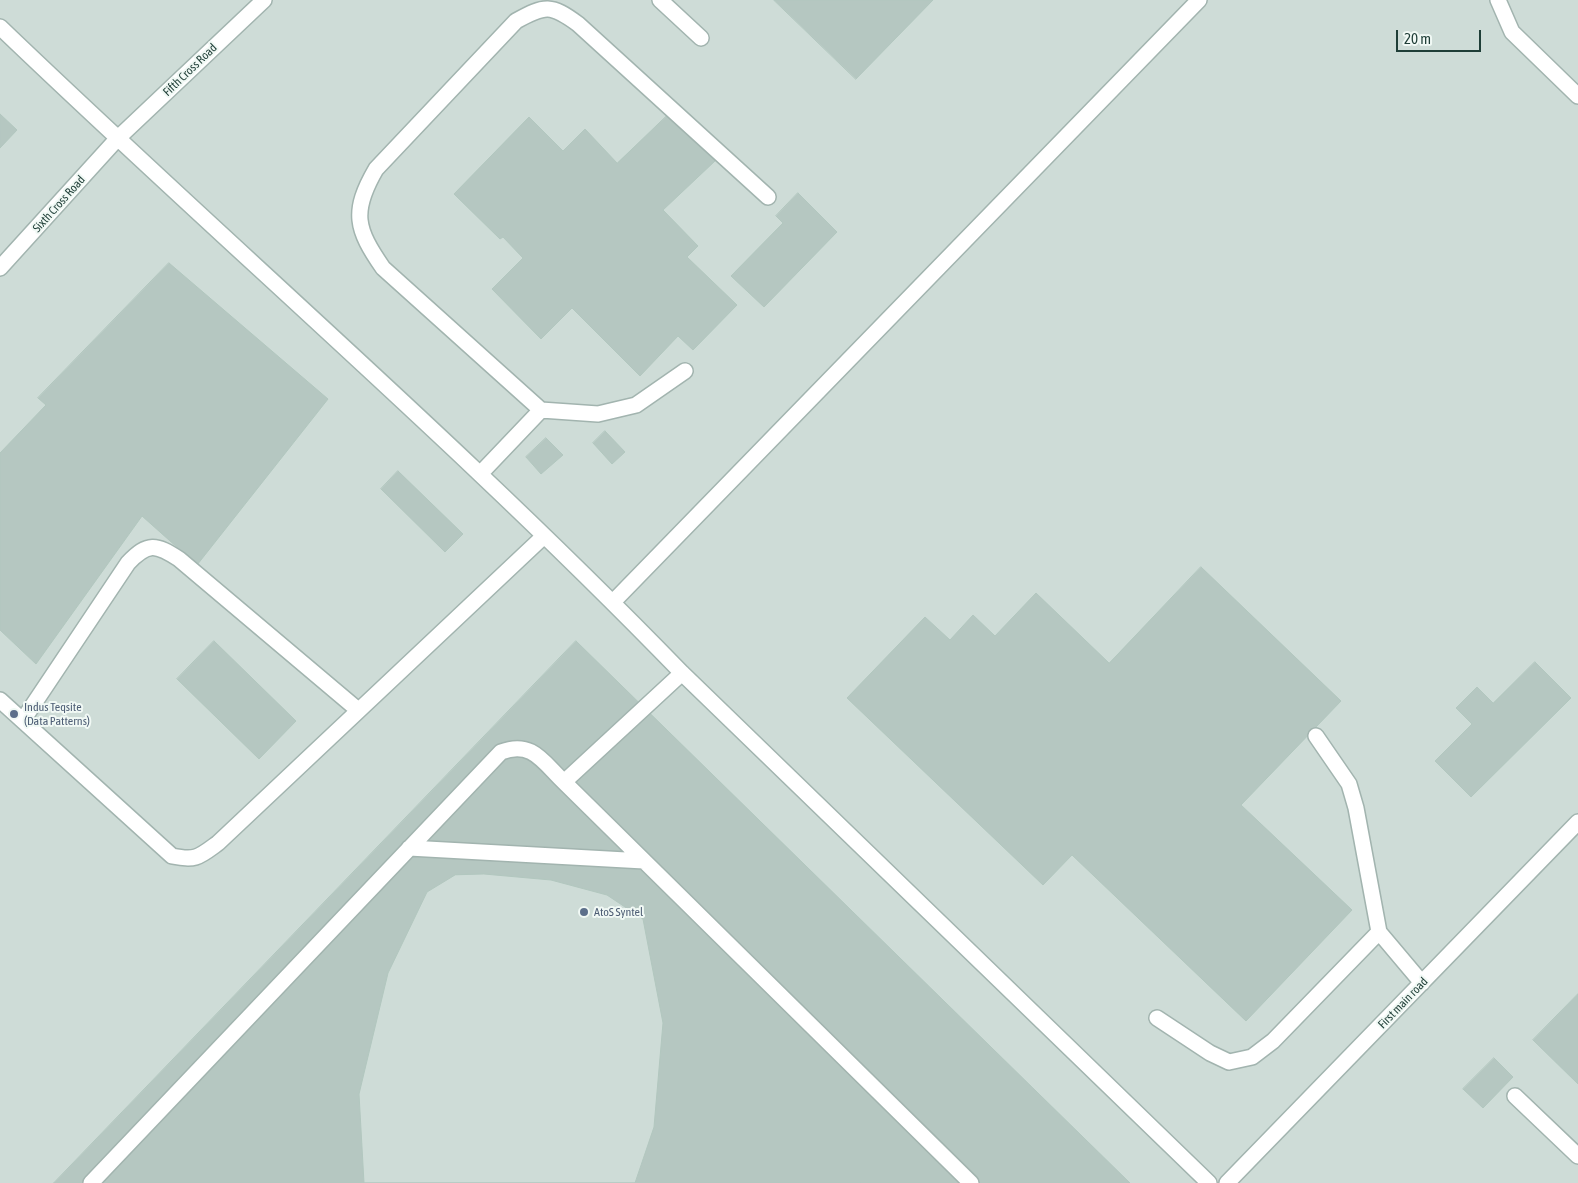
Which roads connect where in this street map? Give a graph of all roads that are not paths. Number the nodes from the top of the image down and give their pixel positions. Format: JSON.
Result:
{"nodes":[{"id":1,"x":264,"y":0,"type":"edge"},
{"id":2,"x":660,"y":0,"type":"edge"},
{"id":3,"x":1199,"y":0,"type":"edge"},
{"id":4,"x":1498,"y":0,"type":"edge"},
{"id":5,"x":0,"y":27,"type":"edge"},
{"id":6,"x":701,"y":38,"type":"dead end"},
{"id":7,"x":1578,"y":96,"type":"edge"},
{"id":8,"x":117,"y":139,"type":"junction"},
{"id":9,"x":768,"y":197,"type":"dead end"},
{"id":10,"x":0,"y":268,"type":"edge"},
{"id":11,"x":685,"y":371,"type":"dead end"},
{"id":12,"x":541,"y":410,"type":"junction"},
{"id":13,"x":480,"y":474,"type":"junction"},
{"id":14,"x":544,"y":536,"type":"junction"},
{"id":15,"x":613,"y":602,"type":"junction"},
{"id":16,"x":682,"y":673,"type":"junction"},
{"id":17,"x":0,"y":700,"type":"edge"},
{"id":18,"x":358,"y":710,"type":"junction"},
{"id":19,"x":22,"y":720,"type":"junction"},
{"id":20,"x":1316,"y":736,"type":"dead end"},
{"id":21,"x":564,"y":782,"type":"junction"},
{"id":22,"x":1578,"y":822,"type":"edge"},
{"id":23,"x":409,"y":848,"type":"junction"},
{"id":24,"x":644,"y":861,"type":"junction"},
{"id":25,"x":1379,"y":932,"type":"junction"},
{"id":26,"x":1422,"y":983,"type":"junction"},
{"id":27,"x":1157,"y":1018,"type":"dead end"},
{"id":28,"x":1515,"y":1096,"type":"dead end"},
{"id":29,"x":1578,"y":1156,"type":"edge"},
{"id":30,"x":91,"y":1183,"type":"edge"},
{"id":31,"x":970,"y":1183,"type":"edge"},
{"id":32,"x":1209,"y":1183,"type":"edge"},
{"id":33,"x":1227,"y":1183,"type":"edge"}],
"edges":[{"from":1,"to":8,"type":"street","name":"Fifth Cross Road"},
{"from":2,"to":6,"type":"street"},
{"from":3,"to":15,"type":"street"},
{"from":4,"to":7,"type":"street"},
{"from":5,"to":8,"type":"street"},
{"from":8,"to":10,"type":"street","name":"Sixth Cross Road"},
{"from":8,"to":13,"type":"street"},
{"from":9,"to":12,"type":"street"},
{"from":11,"to":12,"type":"street"},
{"from":12,"to":13,"type":"street"},
{"from":13,"to":14,"type":"street"},
{"from":14,"to":15,"type":"street"},
{"from":14,"to":18,"type":"street"},
{"from":15,"to":16,"type":"street"},
{"from":16,"to":21,"type":"street"},
{"from":16,"to":32,"type":"street"},
{"from":17,"to":19,"type":"street"},
{"from":18,"to":19,"type":"street"},
{"from":18,"to":19,"type":"street"},
{"from":20,"to":25,"type":"street"},
{"from":21,"to":23,"type":"street"},
{"from":21,"to":24,"type":"street"},
{"from":22,"to":26,"type":"street","name":"First main road"},
{"from":23,"to":24,"type":"street"},
{"from":23,"to":30,"type":"street"},
{"from":24,"to":31,"type":"street"},
{"from":25,"to":26,"type":"street"},
{"from":25,"to":27,"type":"street"},
{"from":26,"to":33,"type":"street","name":"First main road"},
{"from":28,"to":29,"type":"street"}]}
